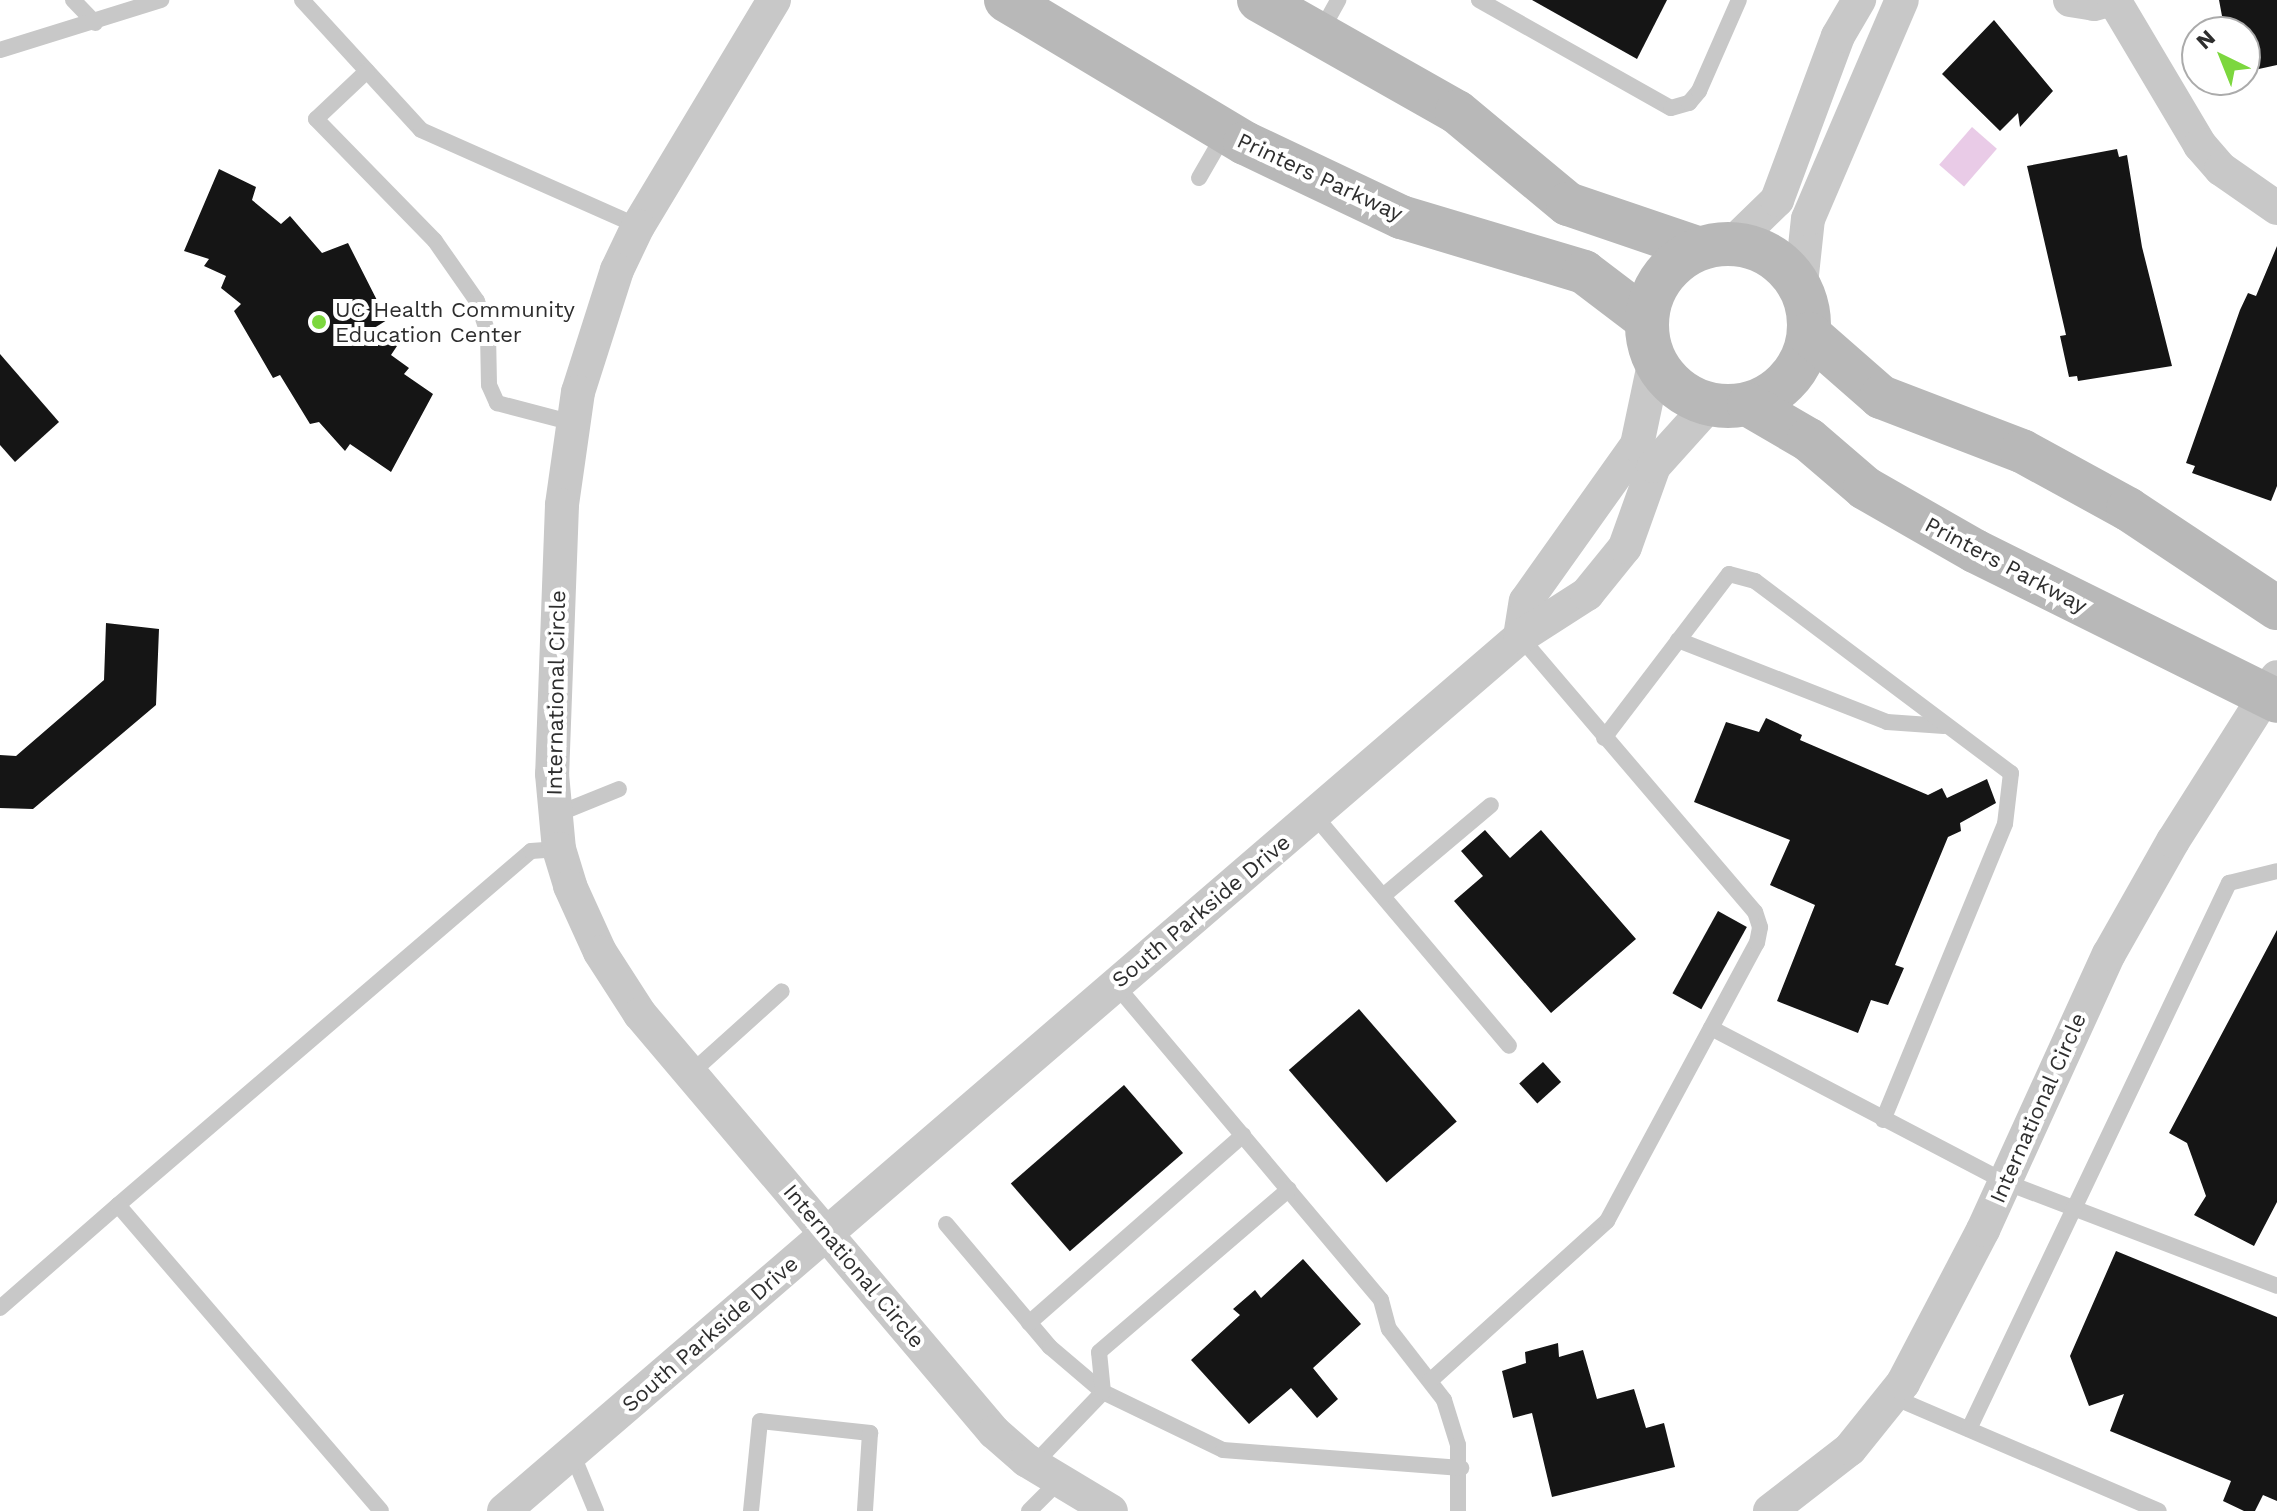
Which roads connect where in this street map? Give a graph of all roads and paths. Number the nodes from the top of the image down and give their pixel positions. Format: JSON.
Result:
{"nodes":[{"id":1,"x":73,"y":0,"type":"edge"},
{"id":2,"x":161,"y":0,"type":"edge"},
{"id":3,"x":302,"y":0,"type":"edge"},
{"id":4,"x":774,"y":0,"type":"edge"},
{"id":5,"x":1006,"y":0,"type":"edge"},
{"id":6,"x":1259,"y":0,"type":"edge"},
{"id":7,"x":1479,"y":0,"type":"edge"},
{"id":8,"x":1739,"y":0,"type":"edge"},
{"id":9,"x":1859,"y":0,"type":"edge"},
{"id":10,"x":1902,"y":0,"type":"edge"},
{"id":11,"x":2070,"y":0,"type":"edge"},
{"id":12,"x":2111,"y":0,"type":"edge"},
{"id":13,"x":1328,"y":17,"type":"edge"},
{"id":14,"x":95,"y":23,"type":"junction"},
{"id":15,"x":0,"y":50,"type":"edge"},
{"id":16,"x":367,"y":71,"type":"junction"},
{"id":17,"x":1226,"y":132,"type":"junction"},
{"id":18,"x":1199,"y":178,"type":"dead end"},
{"id":19,"x":2277,"y":208,"type":"edge"},
{"id":20,"x":638,"y":226,"type":"junction"},
{"id":21,"x":1716,"y":245,"type":"junction"},
{"id":22,"x":1801,"y":284,"type":"junction"},
{"id":23,"x":1647,"y":320,"type":"junction"},
{"id":24,"x":1809,"y":334,"type":"junction"},
{"id":25,"x":1654,"y":364,"type":"junction"},
{"id":26,"x":1729,"y":405,"type":"junction"},
{"id":27,"x":573,"y":423,"type":"junction"},
{"id":28,"x":2277,"y":608,"type":"edge"},
{"id":29,"x":1520,"y":637,"type":"junction"},
{"id":30,"x":1678,"y":640,"type":"junction"},
{"id":31,"x":2273,"y":691,"type":"edge"},
{"id":32,"x":1945,"y":726,"type":"junction"},
{"id":33,"x":1604,"y":738,"type":"junction"},
{"id":34,"x":619,"y":789,"type":"dead end"},
{"id":35,"x":1491,"y":805,"type":"dead end"},
{"id":36,"x":555,"y":815,"type":"junction"},
{"id":37,"x":1314,"y":815,"type":"junction"},
{"id":38,"x":559,"y":849,"type":"junction"},
{"id":39,"x":2277,"y":871,"type":"edge"},
{"id":40,"x":1383,"y":896,"type":"junction"},
{"id":41,"x":1115,"y":984,"type":"junction"},
{"id":42,"x":782,"y":991,"type":"dead end"},
{"id":43,"x":1711,"y":1028,"type":"junction"},
{"id":44,"x":1509,"y":1046,"type":"dead end"},
{"id":45,"x":691,"y":1073,"type":"junction"},
{"id":46,"x":1883,"y":1120,"type":"junction"},
{"id":47,"x":1243,"y":1135,"type":"junction"},
{"id":48,"x":2005,"y":1182,"type":"junction"},
{"id":49,"x":1289,"y":1189,"type":"junction"},
{"id":50,"x":118,"y":1205,"type":"junction"},
{"id":51,"x":2071,"y":1208,"type":"junction"},
{"id":52,"x":946,"y":1224,"type":"dead end"},
{"id":53,"x":827,"y":1234,"type":"junction"},
{"id":54,"x":2277,"y":1286,"type":"edge"},
{"id":55,"x":0,"y":1308,"type":"edge"},
{"id":56,"x":1029,"y":1323,"type":"junction"},
{"id":57,"x":1430,"y":1381,"type":"junction"},
{"id":58,"x":1103,"y":1392,"type":"junction"},
{"id":59,"x":1893,"y":1397,"type":"junction"},
{"id":60,"x":1969,"y":1429,"type":"junction"},
{"id":61,"x":572,"y":1453,"type":"junction"},
{"id":62,"x":1461,"y":1468,"type":"junction"},
{"id":63,"x":1045,"y":1473,"type":"junction"},
{"id":64,"x":381,"y":1511,"type":"edge"},
{"id":65,"x":504,"y":1511,"type":"edge"},
{"id":66,"x":596,"y":1511,"type":"edge"},
{"id":67,"x":751,"y":1511,"type":"edge"},
{"id":68,"x":865,"y":1511,"type":"edge"},
{"id":69,"x":1029,"y":1511,"type":"edge"},
{"id":70,"x":1111,"y":1511,"type":"edge"},
{"id":71,"x":1458,"y":1511,"type":"edge"},
{"id":72,"x":1770,"y":1511,"type":"edge"},
{"id":73,"x":2159,"y":1511,"type":"edge"}],
"edges":[{"from":1,"to":14,"type":"lane"},
{"from":2,"to":14,"type":"lane"},
{"from":3,"to":16,"type":"lane"},
{"from":4,"to":20,"type":"street","name":"International Circle"},
{"from":5,"to":17,"type":"main road","name":"Printers Parkway"},
{"from":6,"to":13,"type":"main road"},
{"from":7,"to":8,"type":"lane"},
{"from":9,"to":21,"type":"street"},
{"from":10,"to":22,"type":"street","name":"South Parkside Drive"},
{"from":11,"to":12,"type":"street"},
{"from":12,"to":19,"type":"street"},
{"from":13,"to":21,"type":"main road"},
{"from":14,"to":15,"type":"lane"},
{"from":16,"to":20,"type":"lane"},
{"from":16,"to":27,"type":"lane"},
{"from":17,"to":18,"type":"lane"},
{"from":17,"to":23,"type":"main road","name":"Printers Parkway"},
{"from":20,"to":27,"type":"street","name":"International Circle"},
{"from":21,"to":22,"type":"main road","name":"South Parkside Drive"},
{"from":21,"to":23,"type":"main road"},
{"from":22,"to":24,"type":"main road","name":"South Parkside Drive"},
{"from":23,"to":25,"type":"main road"},
{"from":24,"to":26,"type":"main road","name":"South Parkside Drive"},
{"from":24,"to":28,"type":"main road"},
{"from":25,"to":26,"type":"main road"},
{"from":25,"to":29,"type":"street"},
{"from":26,"to":29,"type":"street","name":"South Parkside Drive"},
{"from":26,"to":31,"type":"main road","name":"Printers Parkway"},
{"from":27,"to":36,"type":"street","name":"International Circle"},
{"from":29,"to":33,"type":"lane"},
{"from":29,"to":37,"type":"street","name":"South Parkside Drive"},
{"from":30,"to":32,"type":"lane"},
{"from":30,"to":32,"type":"lane"},
{"from":30,"to":33,"type":"lane"},
{"from":31,"to":48,"type":"street","name":"International Circle"},
{"from":32,"to":46,"type":"lane"},
{"from":33,"to":43,"type":"lane"},
{"from":34,"to":36,"type":"lane"},
{"from":35,"to":40,"type":"lane"},
{"from":36,"to":38,"type":"street","name":"International Circle"},
{"from":37,"to":40,"type":"lane"},
{"from":37,"to":41,"type":"street","name":"South Parkside Drive"},
{"from":38,"to":45,"type":"street","name":"International Circle"},
{"from":38,"to":50,"type":"lane"},
{"from":39,"to":51,"type":"lane"},
{"from":40,"to":44,"type":"lane"},
{"from":41,"to":47,"type":"lane"},
{"from":41,"to":53,"type":"street","name":"South Parkside Drive"},
{"from":42,"to":45,"type":"lane"},
{"from":43,"to":46,"type":"lane"},
{"from":43,"to":57,"type":"lane"},
{"from":45,"to":53,"type":"street","name":"International Circle"},
{"from":46,"to":48,"type":"lane"},
{"from":47,"to":49,"type":"lane"},
{"from":47,"to":56,"type":"lane"},
{"from":48,"to":51,"type":"lane"},
{"from":48,"to":59,"type":"street","name":"International Circle"},
{"from":49,"to":57,"type":"lane"},
{"from":49,"to":58,"type":"lane"},
{"from":50,"to":55,"type":"lane"},
{"from":50,"to":64,"type":"lane"},
{"from":51,"to":54,"type":"lane"},
{"from":51,"to":60,"type":"lane"},
{"from":52,"to":56,"type":"lane"},
{"from":53,"to":61,"type":"street","name":"South Parkside Drive"},
{"from":53,"to":63,"type":"street","name":"International Circle"},
{"from":56,"to":58,"type":"lane"},
{"from":57,"to":62,"type":"lane"},
{"from":58,"to":62,"type":"lane"},
{"from":58,"to":63,"type":"lane"},
{"from":59,"to":60,"type":"lane"},
{"from":59,"to":72,"type":"street","name":"International Circle"},
{"from":60,"to":73,"type":"lane"},
{"from":61,"to":65,"type":"street","name":"South Parkside Drive"},
{"from":61,"to":66,"type":"lane"},
{"from":62,"to":71,"type":"lane"},
{"from":63,"to":69,"type":"lane"},
{"from":63,"to":70,"type":"street","name":"International Circle"},
{"from":67,"to":68,"type":"lane"}]}
